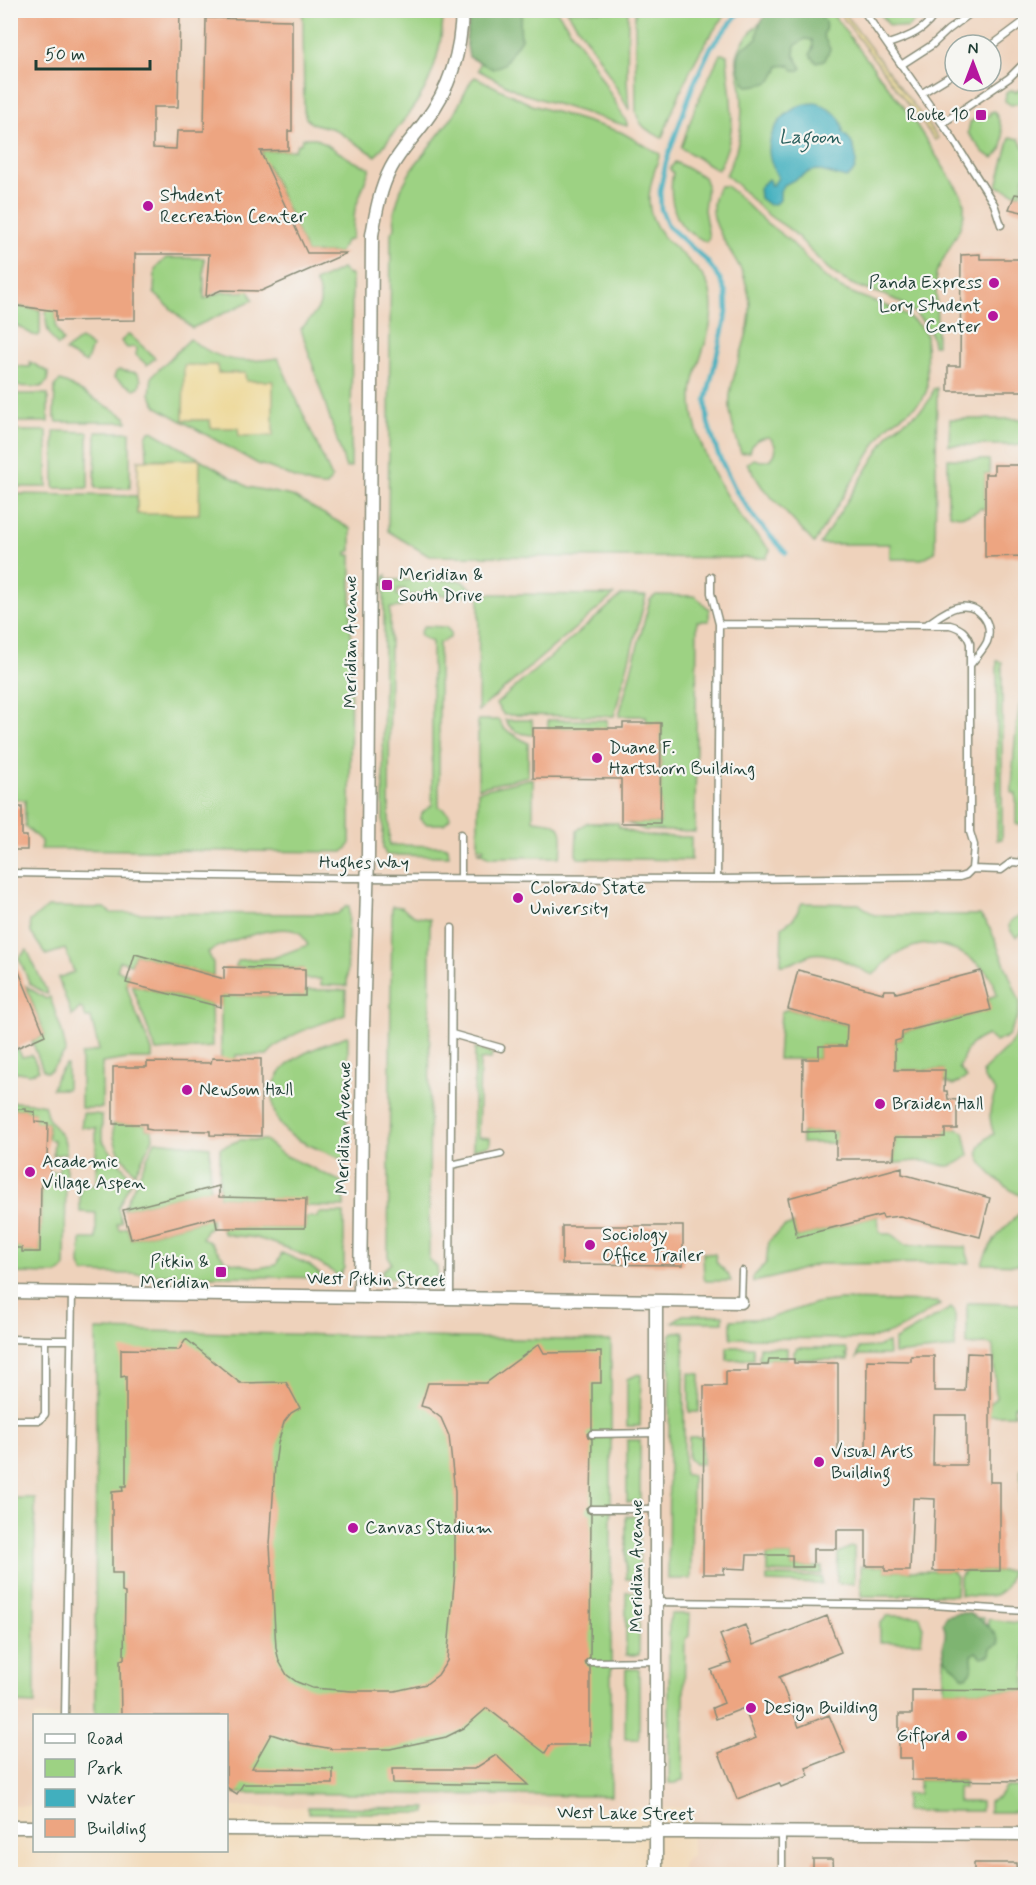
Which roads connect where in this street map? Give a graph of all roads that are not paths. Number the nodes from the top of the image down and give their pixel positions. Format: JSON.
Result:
{"nodes":[{"id":1,"x":462,"y":10,"type":"edge"},
{"id":2,"x":863,"y":10,"type":"edge"},
{"id":3,"x":936,"y":10,"type":"edge"},
{"id":4,"x":975,"y":10,"type":"edge"},
{"id":5,"x":1026,"y":20,"type":"edge"},
{"id":6,"x":1003,"y":37,"type":"edge"},
{"id":7,"x":888,"y":44,"type":"junction"},
{"id":8,"x":1026,"y":61,"type":"edge"},
{"id":9,"x":901,"y":65,"type":"junction"},
{"id":10,"x":943,"y":80,"type":"edge"},
{"id":11,"x":922,"y":93,"type":"junction"},
{"id":12,"x":942,"y":123,"type":"junction"},
{"id":13,"x":1001,"y":225,"type":"dead end"},
{"id":14,"x":711,"y":578,"type":"dead end"},
{"id":15,"x":718,"y":624,"type":"junction"},
{"id":16,"x":926,"y":625,"type":"junction"},
{"id":17,"x":970,"y":665,"type":"junction"},
{"id":18,"x":460,"y":834,"type":"dead end"},
{"id":19,"x":1026,"y":862,"type":"edge"},
{"id":20,"x":972,"y":869,"type":"junction"},
{"id":21,"x":10,"y":873,"type":"edge"},
{"id":22,"x":367,"y":878,"type":"junction"},
{"id":23,"x":461,"y":878,"type":"junction"},
{"id":24,"x":717,"y":879,"type":"junction"},
{"id":25,"x":452,"y":928,"type":"dead end"},
{"id":26,"x":452,"y":1034,"type":"junction"},
{"id":27,"x":501,"y":1048,"type":"dead end"},
{"id":28,"x":501,"y":1154,"type":"dead end"},
{"id":29,"x":451,"y":1165,"type":"junction"},
{"id":30,"x":742,"y":1271,"type":"dead end"},
{"id":31,"x":10,"y":1292,"type":"edge"},
{"id":32,"x":72,"y":1293,"type":"junction"},
{"id":33,"x":360,"y":1297,"type":"junction"},
{"id":34,"x":450,"y":1299,"type":"junction"},
{"id":35,"x":656,"y":1300,"type":"junction"},
{"id":36,"x":741,"y":1302,"type":"joint"},
{"id":37,"x":10,"y":1339,"type":"edge"},
{"id":38,"x":45,"y":1340,"type":"junction"},
{"id":39,"x":70,"y":1340,"type":"junction"},
{"id":40,"x":10,"y":1419,"type":"edge"},
{"id":41,"x":655,"y":1433,"type":"junction"},
{"id":42,"x":592,"y":1434,"type":"dead end"},
{"id":43,"x":591,"y":1509,"type":"dead end"},
{"id":44,"x":655,"y":1509,"type":"junction"},
{"id":45,"x":655,"y":1602,"type":"junction"},
{"id":46,"x":1026,"y":1611,"type":"edge"},
{"id":47,"x":655,"y":1661,"type":"junction"},
{"id":48,"x":590,"y":1662,"type":"dead end"},
{"id":49,"x":65,"y":1714,"type":"edge"},
{"id":50,"x":10,"y":1827,"type":"edge"},
{"id":51,"x":33,"y":1827,"type":"edge"},
{"id":52,"x":228,"y":1829,"type":"edge"},
{"id":53,"x":655,"y":1832,"type":"junction"},
{"id":54,"x":782,"y":1833,"type":"junction"},
{"id":55,"x":1026,"y":1834,"type":"edge"},
{"id":56,"x":656,"y":1875,"type":"edge"},
{"id":57,"x":782,"y":1875,"type":"edge"}],
"edges":[{"from":1,"to":22,"type":"street","name":"Meridian Avenue"},
{"from":2,"to":7,"type":"lane"},
{"from":3,"to":7,"type":"lane"},
{"from":4,"to":9,"type":"lane"},
{"from":5,"to":6,"type":"lane"},
{"from":7,"to":9,"type":"lane"},
{"from":8,"to":12,"type":"lane"},
{"from":9,"to":11,"type":"lane"},
{"from":10,"to":11,"type":"lane"},
{"from":11,"to":12,"type":"lane"},
{"from":12,"to":13,"type":"lane"},
{"from":14,"to":15,"type":"lane"},
{"from":15,"to":16,"type":"lane"},
{"from":15,"to":24,"type":"lane"},
{"from":16,"to":17,"type":"lane"},
{"from":16,"to":17,"type":"lane"},
{"from":17,"to":20,"type":"lane"},
{"from":18,"to":23,"type":"lane"},
{"from":19,"to":20,"type":"lane","name":"Hughes Way"},
{"from":20,"to":24,"type":"lane","name":"Hughes Way"},
{"from":21,"to":22,"type":"lane","name":"Hughes Way"},
{"from":22,"to":23,"type":"lane","name":"Hughes Way"},
{"from":22,"to":33,"type":"street","name":"Meridian Avenue"},
{"from":23,"to":24,"type":"lane","name":"Hughes Way"},
{"from":25,"to":26,"type":"lane"},
{"from":26,"to":27,"type":"lane"},
{"from":26,"to":29,"type":"lane"},
{"from":28,"to":29,"type":"lane"},
{"from":29,"to":34,"type":"lane"},
{"from":30,"to":36,"type":"lane"},
{"from":31,"to":32,"type":"street","name":"West Pitkin Street"},
{"from":32,"to":33,"type":"street","name":"West Pitkin Street"},
{"from":32,"to":39,"type":"lane"},
{"from":33,"to":34,"type":"street","name":"West Pitkin Street"},
{"from":34,"to":35,"type":"street","name":"West Pitkin Street"},
{"from":35,"to":36,"type":"street","name":"West Pitkin Street"},
{"from":35,"to":41,"type":"street","name":"Meridian Avenue"},
{"from":37,"to":38,"type":"lane"},
{"from":38,"to":39,"type":"lane"},
{"from":38,"to":40,"type":"lane"},
{"from":39,"to":49,"type":"lane"},
{"from":41,"to":42,"type":"lane"},
{"from":41,"to":44,"type":"street","name":"Meridian Avenue"},
{"from":43,"to":44,"type":"lane"},
{"from":44,"to":45,"type":"street","name":"Meridian Avenue"},
{"from":45,"to":46,"type":"lane"},
{"from":45,"to":47,"type":"street","name":"Meridian Avenue"},
{"from":47,"to":48,"type":"lane"},
{"from":47,"to":53,"type":"street","name":"Meridian Avenue"},
{"from":50,"to":51,"type":"street"},
{"from":52,"to":53,"type":"street","name":"West Lake Street"},
{"from":53,"to":54,"type":"street","name":"West Lake Street"},
{"from":53,"to":56,"type":"street","name":"Meridian Avenue"},
{"from":54,"to":55,"type":"street","name":"West Lake Street"},
{"from":54,"to":57,"type":"lane"}]}
